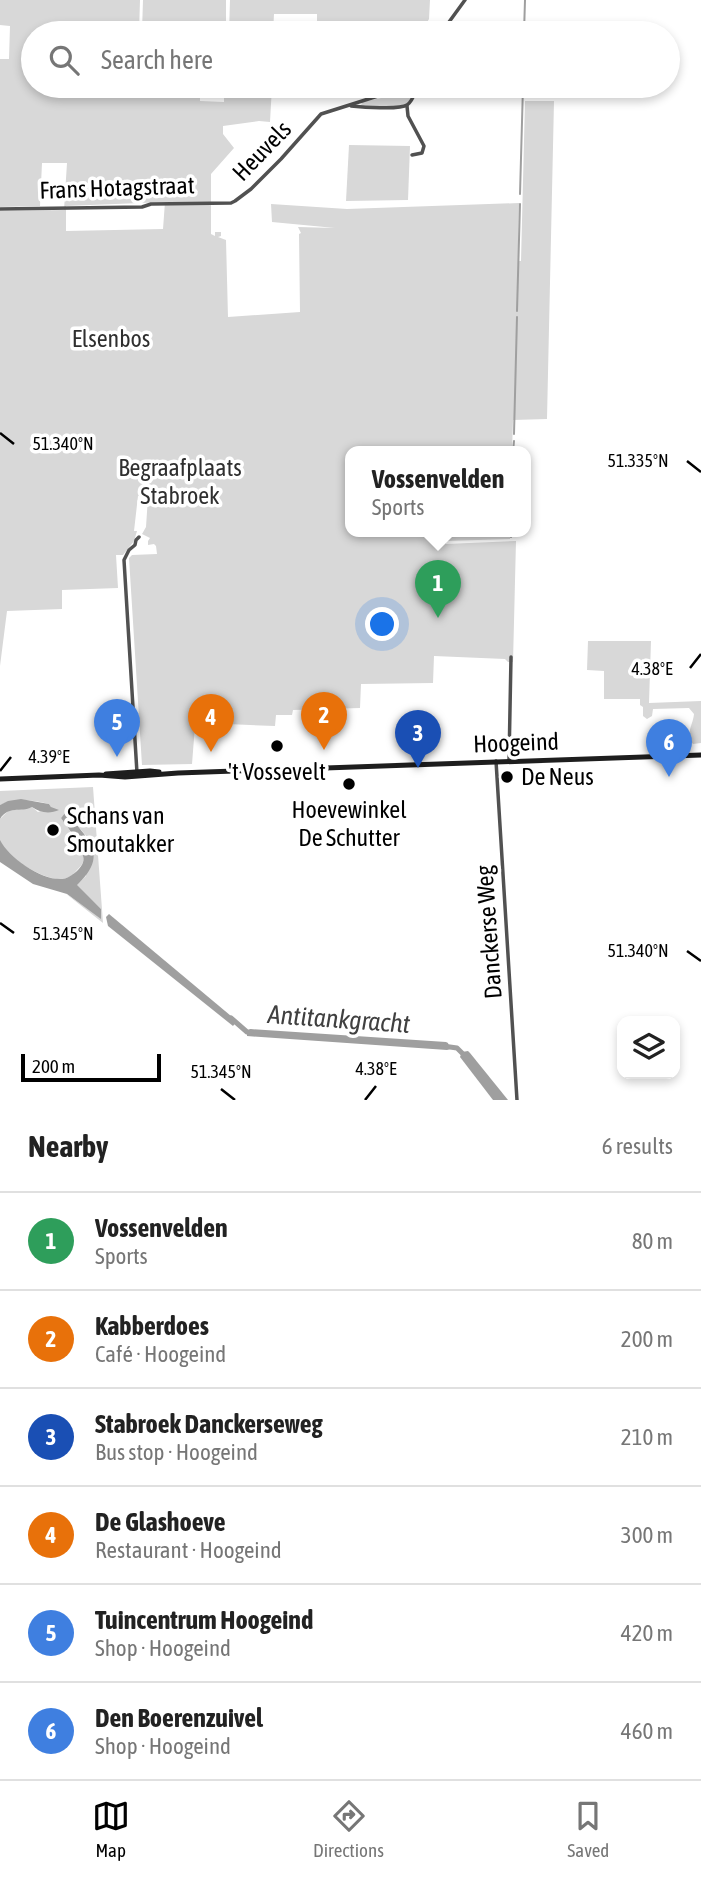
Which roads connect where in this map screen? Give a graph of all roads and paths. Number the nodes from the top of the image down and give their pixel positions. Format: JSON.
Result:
{"nodes":[{"id":1,"x":464,"y":0,"type":"edge"},
{"id":2,"x":449,"y":21,"type":"edge"},
{"id":3,"x":373,"y":98,"type":"edge"},
{"id":4,"x":412,"y":98,"type":"edge"},
{"id":5,"x":349,"y":106,"type":"junction"},
{"id":6,"x":407,"y":106,"type":"junction"},
{"id":7,"x":412,"y":155,"type":"dead end"},
{"id":8,"x":236,"y":201,"type":"joint"},
{"id":9,"x":0,"y":209,"type":"edge"},
{"id":10,"x":139,"y":537,"type":"dead end"},
{"id":11,"x":511,"y":657,"type":"dead end"},
{"id":12,"x":701,"y":755,"type":"edge"},
{"id":13,"x":496,"y":761,"type":"junction"},
{"id":14,"x":509,"y":761,"type":"junction"},
{"id":15,"x":137,"y":774,"type":"junction"},
{"id":16,"x":0,"y":779,"type":"edge"},
{"id":17,"x":517,"y":1100,"type":"edge"}],
"edges":[{"from":1,"to":2,"type":"street"},
{"from":3,"to":5,"type":"street","name":"Heuvels"},
{"from":4,"to":6,"type":"street"},
{"from":5,"to":6,"type":"street","name":"Heuvels"},
{"from":5,"to":8,"type":"street","name":"Heuvels"},
{"from":6,"to":7,"type":"street"},
{"from":8,"to":9,"type":"street","name":"Frans Hotagstraat"},
{"from":10,"to":15,"type":"street"},
{"from":11,"to":14,"type":"street"},
{"from":12,"to":14,"type":"main road","name":"Hoogeind"},
{"from":13,"to":14,"type":"main road","name":"Hoogeind"},
{"from":13,"to":15,"type":"main road","name":"Hoogeind"},
{"from":13,"to":17,"type":"street","name":"Danckerse Weg"},
{"from":15,"to":16,"type":"main road","name":"Hoogeind"}]}
